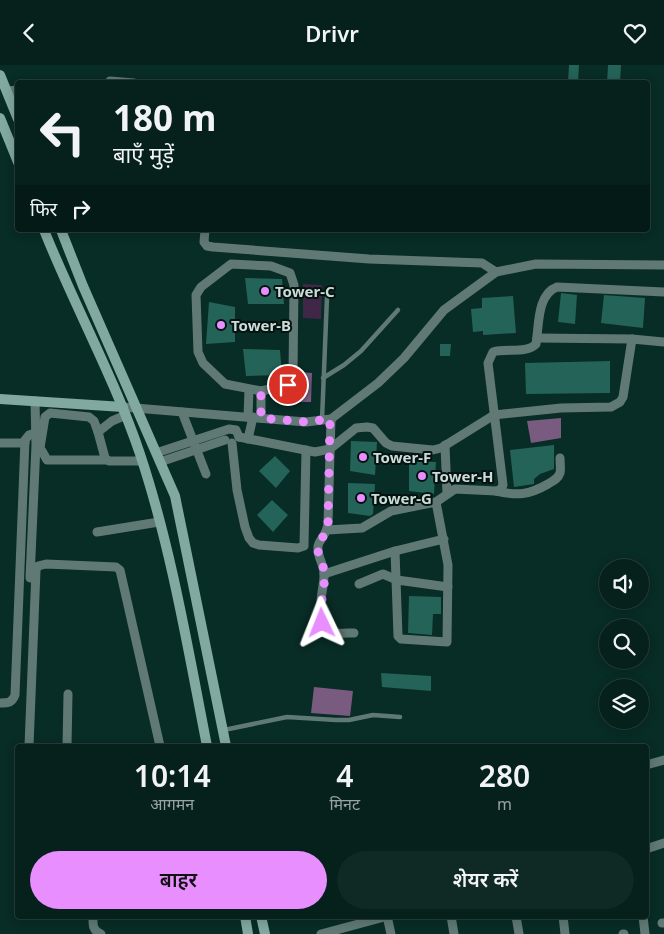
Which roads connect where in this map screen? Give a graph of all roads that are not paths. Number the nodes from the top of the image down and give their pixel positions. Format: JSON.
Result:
{"nodes":[{"id":1,"x":0,"y":75,"type":"edge"},
{"id":2,"x":15,"y":90,"type":"edge"},
{"id":3,"x":6,"y":91,"type":"junction"},
{"id":4,"x":15,"y":112,"type":"edge"},
{"id":5,"x":0,"y":118,"type":"edge"},
{"id":6,"x":15,"y":155,"type":"edge"},
{"id":7,"x":45,"y":232,"type":"edge"},
{"id":8,"x":62,"y":232,"type":"edge"},
{"id":9,"x":205,"y":232,"type":"edge"},
{"id":10,"x":664,"y":265,"type":"edge"},
{"id":11,"x":496,"y":272,"type":"junction"},
{"id":12,"x":664,"y":292,"type":"edge"},
{"id":13,"x":327,"y":297,"type":"dead end"},
{"id":14,"x":398,"y":310,"type":"dead end"},
{"id":15,"x":537,"y":338,"type":"junction"},
{"id":16,"x":632,"y":339,"type":"junction"},
{"id":17,"x":664,"y":342,"type":"edge"},
{"id":18,"x":323,"y":378,"type":"junction"},
{"id":19,"x":249,"y":390,"type":"junction"},
{"id":20,"x":261,"y":391,"type":"junction"},
{"id":21,"x":0,"y":399,"type":"edge"},
{"id":22,"x":35,"y":401,"type":"junction"},
{"id":23,"x":138,"y":409,"type":"junction"},
{"id":24,"x":124,"y":411,"type":"junction"},
{"id":25,"x":182,"y":412,"type":"junction"},
{"id":26,"x":494,"y":415,"type":"junction"},
{"id":27,"x":254,"y":418,"type":"junction"},
{"id":28,"x":326,"y":420,"type":"junction"},
{"id":29,"x":98,"y":432,"type":"junction"},
{"id":30,"x":36,"y":433,"type":"junction"},
{"id":31,"x":230,"y":438,"type":"junction"},
{"id":32,"x":248,"y":439,"type":"junction"},
{"id":33,"x":0,"y":443,"type":"edge"},
{"id":34,"x":25,"y":443,"type":"junction"},
{"id":35,"x":445,"y":445,"type":"junction"},
{"id":36,"x":194,"y":446,"type":"junction"},
{"id":37,"x":37,"y":448,"type":"junction"},
{"id":38,"x":330,"y":449,"type":"junction"},
{"id":39,"x":306,"y":450,"type":"junction"},
{"id":40,"x":158,"y":457,"type":"junction"},
{"id":41,"x":560,"y":458,"type":"dead end"},
{"id":42,"x":106,"y":460,"type":"junction"},
{"id":43,"x":142,"y":461,"type":"junction"},
{"id":44,"x":206,"y":474,"type":"dead end"},
{"id":45,"x":496,"y":491,"type":"junction"},
{"id":46,"x":447,"y":494,"type":"junction"},
{"id":47,"x":436,"y":503,"type":"junction"},
{"id":48,"x":159,"y":522,"type":"junction"},
{"id":49,"x":328,"y":530,"type":"junction"},
{"id":50,"x":98,"y":532,"type":"dead end"},
{"id":51,"x":444,"y":539,"type":"junction"},
{"id":52,"x":319,"y":541,"type":"junction"},
{"id":53,"x":304,"y":546,"type":"junction"},
{"id":54,"x":395,"y":551,"type":"junction"},
{"id":55,"x":324,"y":574,"type":"junction"},
{"id":56,"x":396,"y":580,"type":"junction"},
{"id":57,"x":30,"y":584,"type":"dead end"},
{"id":58,"x":358,"y":584,"type":"dead end"},
{"id":59,"x":448,"y":587,"type":"junction"},
{"id":60,"x":354,"y":633,"type":"dead end"},
{"id":61,"x":68,"y":694,"type":"dead end"},
{"id":62,"x":0,"y":703,"type":"edge"},
{"id":63,"x":400,"y":717,"type":"dead end"},
{"id":64,"x":222,"y":730,"type":"junction"},
{"id":65,"x":29,"y":744,"type":"edge"},
{"id":66,"x":67,"y":744,"type":"edge"},
{"id":67,"x":160,"y":744,"type":"edge"},
{"id":68,"x":207,"y":744,"type":"edge"},
{"id":69,"x":226,"y":744,"type":"edge"},
{"id":70,"x":664,"y":760,"type":"edge"},
{"id":71,"x":649,"y":764,"type":"edge"},
{"id":72,"x":664,"y":843,"type":"edge"},
{"id":73,"x":649,"y":848,"type":"edge"},
{"id":74,"x":93,"y":919,"type":"edge"},
{"id":75,"x":246,"y":919,"type":"edge"},
{"id":76,"x":262,"y":919,"type":"edge"},
{"id":77,"x":376,"y":919,"type":"edge"},
{"id":78,"x":388,"y":919,"type":"edge"},
{"id":79,"x":452,"y":919,"type":"edge"},
{"id":80,"x":516,"y":919,"type":"edge"},
{"id":81,"x":563,"y":919,"type":"edge"},
{"id":82,"x":642,"y":919,"type":"edge"},
{"id":83,"x":101,"y":934,"type":"edge"},
{"id":84,"x":248,"y":934,"type":"edge"},
{"id":85,"x":265,"y":934,"type":"edge"},
{"id":86,"x":321,"y":934,"type":"edge"},
{"id":87,"x":391,"y":934,"type":"edge"},
{"id":88,"x":454,"y":934,"type":"edge"},
{"id":89,"x":519,"y":934,"type":"edge"},
{"id":90,"x":565,"y":934,"type":"edge"},
{"id":91,"x":645,"y":934,"type":"edge"}],
"edges":[{"from":1,"to":3,"type":"street"},
{"from":2,"to":3,"type":"street"},
{"from":3,"to":4,"type":"street"},
{"from":5,"to":6,"type":"street"},
{"from":7,"to":24,"type":"street"},
{"from":8,"to":23,"type":"street"},
{"from":9,"to":11,"type":"street"},
{"from":10,"to":11,"type":"street"},
{"from":11,"to":28,"type":"street"},
{"from":12,"to":15,"type":"street"},
{"from":13,"to":18,"type":"lane"},
{"from":14,"to":18,"type":"lane"},
{"from":15,"to":16,"type":"street"},
{"from":15,"to":26,"type":"street"},
{"from":16,"to":17,"type":"street"},
{"from":16,"to":26,"type":"street"},
{"from":18,"to":28,"type":"lane"},
{"from":19,"to":20,"type":"street"},
{"from":19,"to":20,"type":"street"},
{"from":19,"to":27,"type":"street"},
{"from":20,"to":27,"type":"street"},
{"from":21,"to":22,"type":"street"},
{"from":22,"to":24,"type":"street"},
{"from":22,"to":30,"type":"street"},
{"from":23,"to":24,"type":"street"},
{"from":23,"to":25,"type":"street"},
{"from":23,"to":40,"type":"street"},
{"from":24,"to":29,"type":"street"},
{"from":24,"to":43,"type":"street"},
{"from":25,"to":27,"type":"street"},
{"from":25,"to":36,"type":"street"},
{"from":26,"to":35,"type":"street"},
{"from":26,"to":45,"type":"street"},
{"from":27,"to":28,"type":"street"},
{"from":27,"to":32,"type":"street"},
{"from":28,"to":38,"type":"street"},
{"from":29,"to":37,"type":"street"},
{"from":29,"to":42,"type":"street"},
{"from":30,"to":34,"type":"street"},
{"from":30,"to":37,"type":"street"},
{"from":31,"to":32,"type":"street"},
{"from":31,"to":36,"type":"street"},
{"from":31,"to":53,"type":"street"},
{"from":32,"to":39,"type":"street"},
{"from":33,"to":34,"type":"street"},
{"from":34,"to":37,"type":"street"},
{"from":34,"to":62,"type":"street"},
{"from":35,"to":38,"type":"street"},
{"from":35,"to":46,"type":"street"},
{"from":36,"to":40,"type":"street"},
{"from":36,"to":44,"type":"street"},
{"from":37,"to":42,"type":"street"},
{"from":37,"to":57,"type":"street"},
{"from":38,"to":39,"type":"street"},
{"from":38,"to":49,"type":"street"},
{"from":39,"to":53,"type":"street"},
{"from":40,"to":64,"type":"street"},
{"from":41,"to":45,"type":"street"},
{"from":42,"to":43,"type":"street"},
{"from":43,"to":48,"type":"street"},
{"from":45,"to":46,"type":"street"},
{"from":46,"to":47,"type":"street"},
{"from":47,"to":49,"type":"street"},
{"from":47,"to":51,"type":"street"},
{"from":48,"to":50,"type":"street"},
{"from":48,"to":68,"type":"street"},
{"from":49,"to":52,"type":"street"},
{"from":51,"to":54,"type":"street"},
{"from":51,"to":59,"type":"street"},
{"from":52,"to":53,"type":"street"},
{"from":52,"to":55,"type":"street"},
{"from":54,"to":55,"type":"street"},
{"from":54,"to":56,"type":"street"},
{"from":55,"to":60,"type":"street"},
{"from":56,"to":58,"type":"street"},
{"from":56,"to":59,"type":"street"},
{"from":56,"to":59,"type":"street"},
{"from":61,"to":66,"type":"street"},
{"from":63,"to":64,"type":"lane"},
{"from":64,"to":69,"type":"street"},
{"from":65,"to":67,"type":"street"},
{"from":70,"to":71,"type":"street"},
{"from":72,"to":73,"type":"street"},
{"from":74,"to":83,"type":"street"},
{"from":75,"to":84,"type":"street"},
{"from":76,"to":85,"type":"street"},
{"from":77,"to":86,"type":"street"},
{"from":78,"to":87,"type":"street"},
{"from":79,"to":88,"type":"street"},
{"from":80,"to":89,"type":"street"},
{"from":81,"to":90,"type":"street"},
{"from":82,"to":91,"type":"street"}]}
